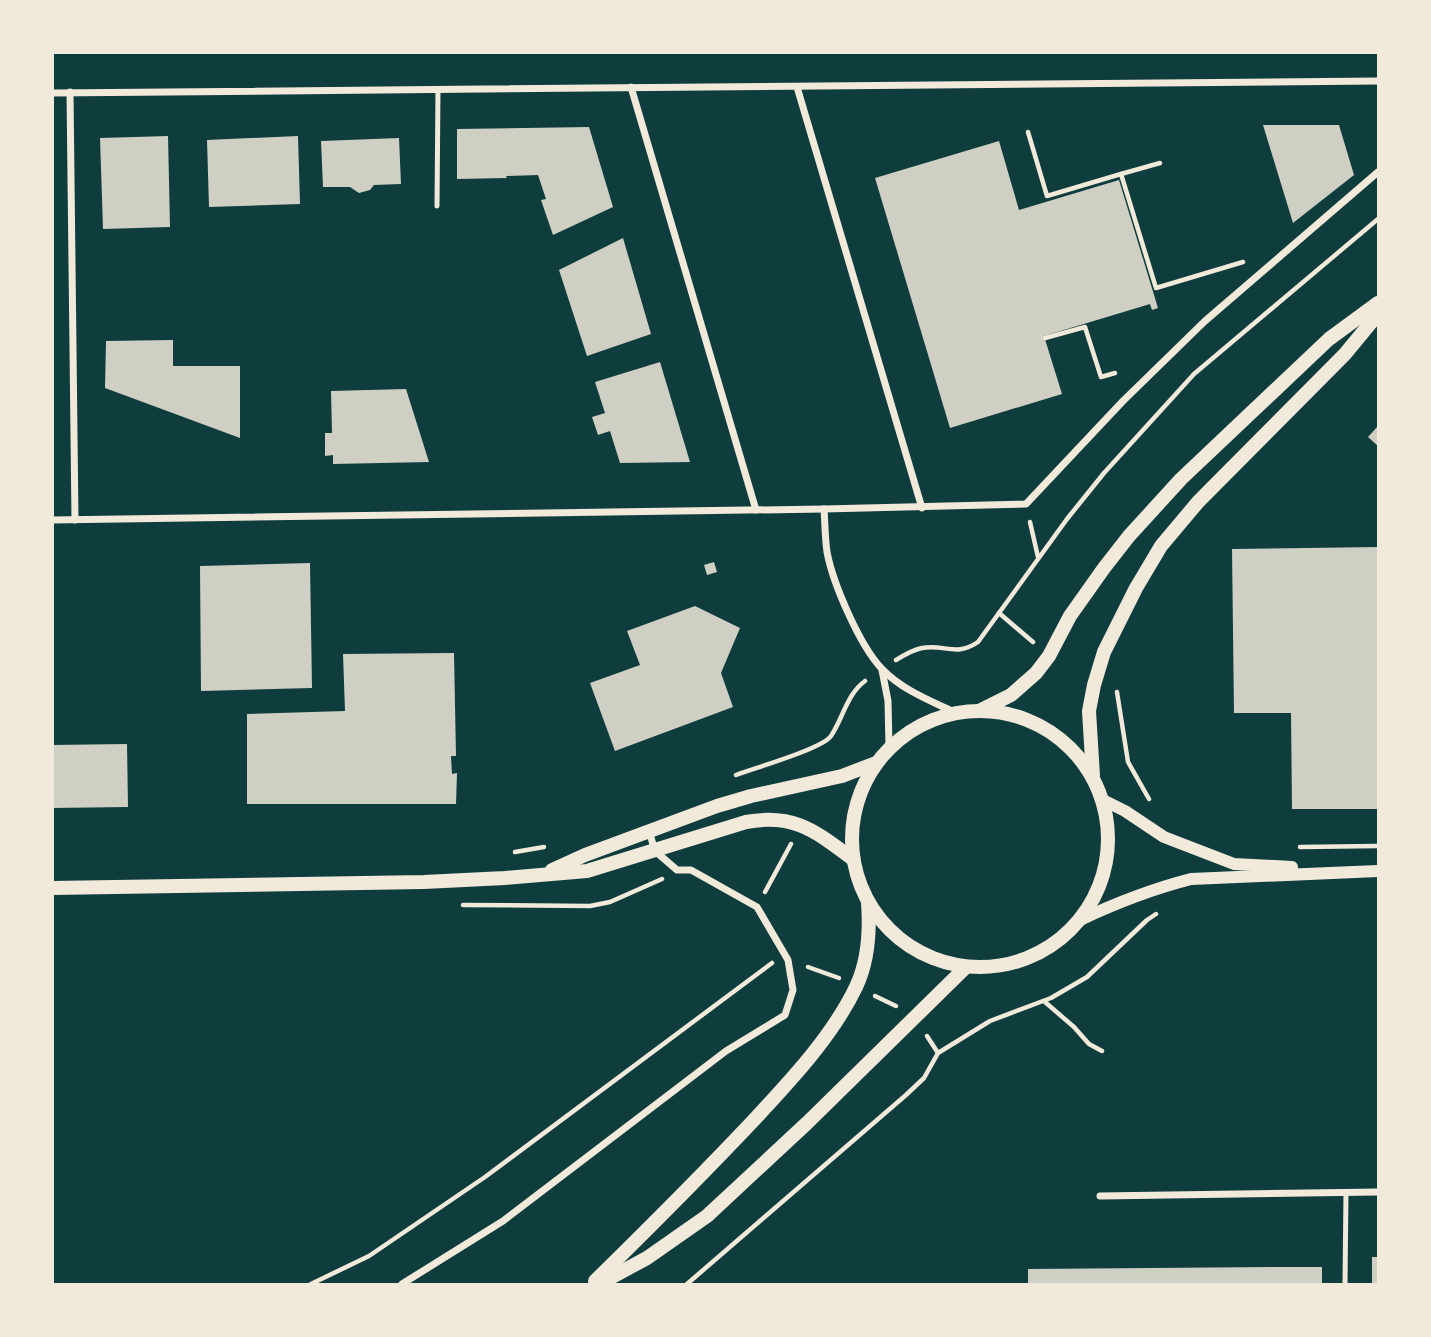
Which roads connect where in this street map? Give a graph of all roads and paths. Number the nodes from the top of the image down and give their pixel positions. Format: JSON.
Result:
{"nodes":[{"id":1,"x":1378,"y":81,"type":"edge"},
{"id":2,"x":631,"y":87,"type":"junction"},
{"id":3,"x":797,"y":87,"type":"junction"},
{"id":4,"x":438,"y":89,"type":"junction"},
{"id":5,"x":70,"y":92,"type":"junction"},
{"id":6,"x":52,"y":93,"type":"edge"},
{"id":7,"x":1028,"y":132,"type":"dead end"},
{"id":8,"x":1160,"y":163,"type":"dead end"},
{"id":9,"x":1378,"y":172,"type":"edge"},
{"id":10,"x":1121,"y":174,"type":"junction"},
{"id":11,"x":437,"y":206,"type":"dead end"},
{"id":12,"x":1378,"y":219,"type":"edge"},
{"id":13,"x":1255,"y":258,"type":"dead end"},
{"id":14,"x":1378,"y":303,"type":"edge"},
{"id":15,"x":1378,"y":314,"type":"edge"},
{"id":16,"x":1045,"y":338,"type":"dead end"},
{"id":17,"x":1115,"y":373,"type":"dead end"},
{"id":18,"x":1026,"y":504,"type":"junction"},
{"id":19,"x":922,"y":508,"type":"junction"},
{"id":20,"x":824,"y":509,"type":"junction"},
{"id":21,"x":756,"y":510,"type":"junction"},
{"id":22,"x":52,"y":520,"type":"edge"},
{"id":23,"x":75,"y":520,"type":"junction"},
{"id":24,"x":1038,"y":558,"type":"junction"},
{"id":25,"x":999,"y":613,"type":"junction"},
{"id":26,"x":1025,"y":635,"type":"dead end"},
{"id":27,"x":896,"y":660,"type":"dead end"},
{"id":28,"x":882,"y":669,"type":"junction"},
{"id":29,"x":866,"y":680,"type":"dead end"},
{"id":30,"x":1105,"y":688,"type":"dead end"},
{"id":31,"x":981,"y":710,"type":"junction"},
{"id":32,"x":956,"y":713,"type":"junction"},
{"id":33,"x":890,"y":747,"type":"junction"},
{"id":34,"x":798,"y":753,"type":"dead end"},
{"id":35,"x":876,"y":764,"type":"junction"},
{"id":36,"x":1093,"y":777,"type":"junction"},
{"id":37,"x":1103,"y":800,"type":"junction"},
{"id":38,"x":1156,"y":805,"type":"dead end"},
{"id":39,"x":649,"y":831,"type":"junction"},
{"id":40,"x":795,"y":837,"type":"dead end"},
{"id":41,"x":1378,"y":846,"type":"edge"},
{"id":42,"x":1288,"y":847,"type":"dead end"},
{"id":43,"x":655,"y":851,"type":"junction"},
{"id":44,"x":853,"y":859,"type":"junction"},
{"id":45,"x":677,"y":870,"type":"junction"},
{"id":46,"x":1359,"y":871,"type":"junction"},
{"id":47,"x":1378,"y":871,"type":"edge"},
{"id":48,"x":541,"y":875,"type":"junction"},
{"id":49,"x":52,"y":888,"type":"edge"},
{"id":50,"x":868,"y":902,"type":"junction"},
{"id":51,"x":590,"y":906,"type":"dead end"},
{"id":52,"x":757,"y":907,"type":"junction"},
{"id":53,"x":1165,"y":908,"type":"dead end"},
{"id":54,"x":1080,"y":920,"type":"junction"},
{"id":55,"x":786,"y":957,"type":"junction"},
{"id":56,"x":966,"y":967,"type":"junction"},
{"id":57,"x":840,"y":979,"type":"dead end"},
{"id":58,"x":866,"y":991,"type":"dead end"},
{"id":59,"x":1044,"y":1001,"type":"junction"},
{"id":60,"x":895,"y":1005,"type":"dead end"},
{"id":61,"x":923,"y":1030,"type":"dead end"},
{"id":62,"x":1102,"y":1051,"type":"dead end"},
{"id":63,"x":938,"y":1053,"type":"junction"},
{"id":64,"x":1378,"y":1192,"type":"edge"},
{"id":65,"x":1346,"y":1193,"type":"junction"},
{"id":66,"x":1100,"y":1196,"type":"dead end"},
{"id":67,"x":311,"y":1284,"type":"edge"},
{"id":68,"x":402,"y":1284,"type":"edge"},
{"id":69,"x":591,"y":1284,"type":"edge"},
{"id":70,"x":599,"y":1284,"type":"edge"},
{"id":71,"x":687,"y":1284,"type":"edge"},
{"id":72,"x":1345,"y":1284,"type":"edge"}],
"edges":[{"from":1,"to":3,"type":"street"},
{"from":2,"to":3,"type":"street"},
{"from":2,"to":4,"type":"street"},
{"from":2,"to":21,"type":"street"},
{"from":3,"to":19,"type":"street"},
{"from":4,"to":5,"type":"street"},
{"from":4,"to":11,"type":"lane"},
{"from":5,"to":6,"type":"street"},
{"from":5,"to":23,"type":"street"},
{"from":7,"to":10,"type":"path"},
{"from":8,"to":10,"type":"path"},
{"from":9,"to":18,"type":"street"},
{"from":10,"to":13,"type":"path"},
{"from":12,"to":24,"type":"path"},
{"from":14,"to":31,"type":"main road"},
{"from":15,"to":36,"type":"main road"},
{"from":16,"to":17,"type":"path"},
{"from":18,"to":19,"type":"street"},
{"from":18,"to":24,"type":"path"},
{"from":19,"to":20,"type":"street"},
{"from":20,"to":21,"type":"street"},
{"from":20,"to":28,"type":"street"},
{"from":21,"to":23,"type":"street"},
{"from":22,"to":23,"type":"street"},
{"from":24,"to":25,"type":"path"},
{"from":25,"to":26,"type":"path"},
{"from":25,"to":27,"type":"path"},
{"from":28,"to":32,"type":"street"},
{"from":28,"to":33,"type":"street"},
{"from":29,"to":34,"type":"path"},
{"from":30,"to":38,"type":"path"},
{"from":31,"to":32,"type":"main road"},
{"from":31,"to":36,"type":"main road"},
{"from":32,"to":33,"type":"main road"},
{"from":33,"to":35,"type":"main road"},
{"from":35,"to":39,"type":"main road"},
{"from":35,"to":44,"type":"main road"},
{"from":36,"to":37,"type":"main road"},
{"from":37,"to":46,"type":"street"},
{"from":37,"to":54,"type":"main road"},
{"from":39,"to":43,"type":"street"},
{"from":39,"to":48,"type":"main road"},
{"from":40,"to":52,"type":"path"},
{"from":41,"to":42,"type":"path"},
{"from":43,"to":44,"type":"main road"},
{"from":43,"to":45,"type":"street"},
{"from":43,"to":48,"type":"main road"},
{"from":44,"to":50,"type":"main road"},
{"from":45,"to":51,"type":"path"},
{"from":45,"to":52,"type":"street"},
{"from":46,"to":47,"type":"street"},
{"from":46,"to":54,"type":"street"},
{"from":48,"to":49,"type":"main road"},
{"from":50,"to":56,"type":"main road"},
{"from":50,"to":69,"type":"main road"},
{"from":52,"to":55,"type":"street"},
{"from":53,"to":59,"type":"path"},
{"from":54,"to":56,"type":"main road"},
{"from":55,"to":57,"type":"path"},
{"from":55,"to":67,"type":"path"},
{"from":55,"to":68,"type":"street"},
{"from":56,"to":70,"type":"main road"},
{"from":58,"to":60,"type":"path"},
{"from":59,"to":62,"type":"path"},
{"from":59,"to":63,"type":"path"},
{"from":61,"to":63,"type":"path"},
{"from":63,"to":71,"type":"path"},
{"from":64,"to":65,"type":"street"},
{"from":65,"to":66,"type":"street"},
{"from":65,"to":72,"type":"lane"}]}
